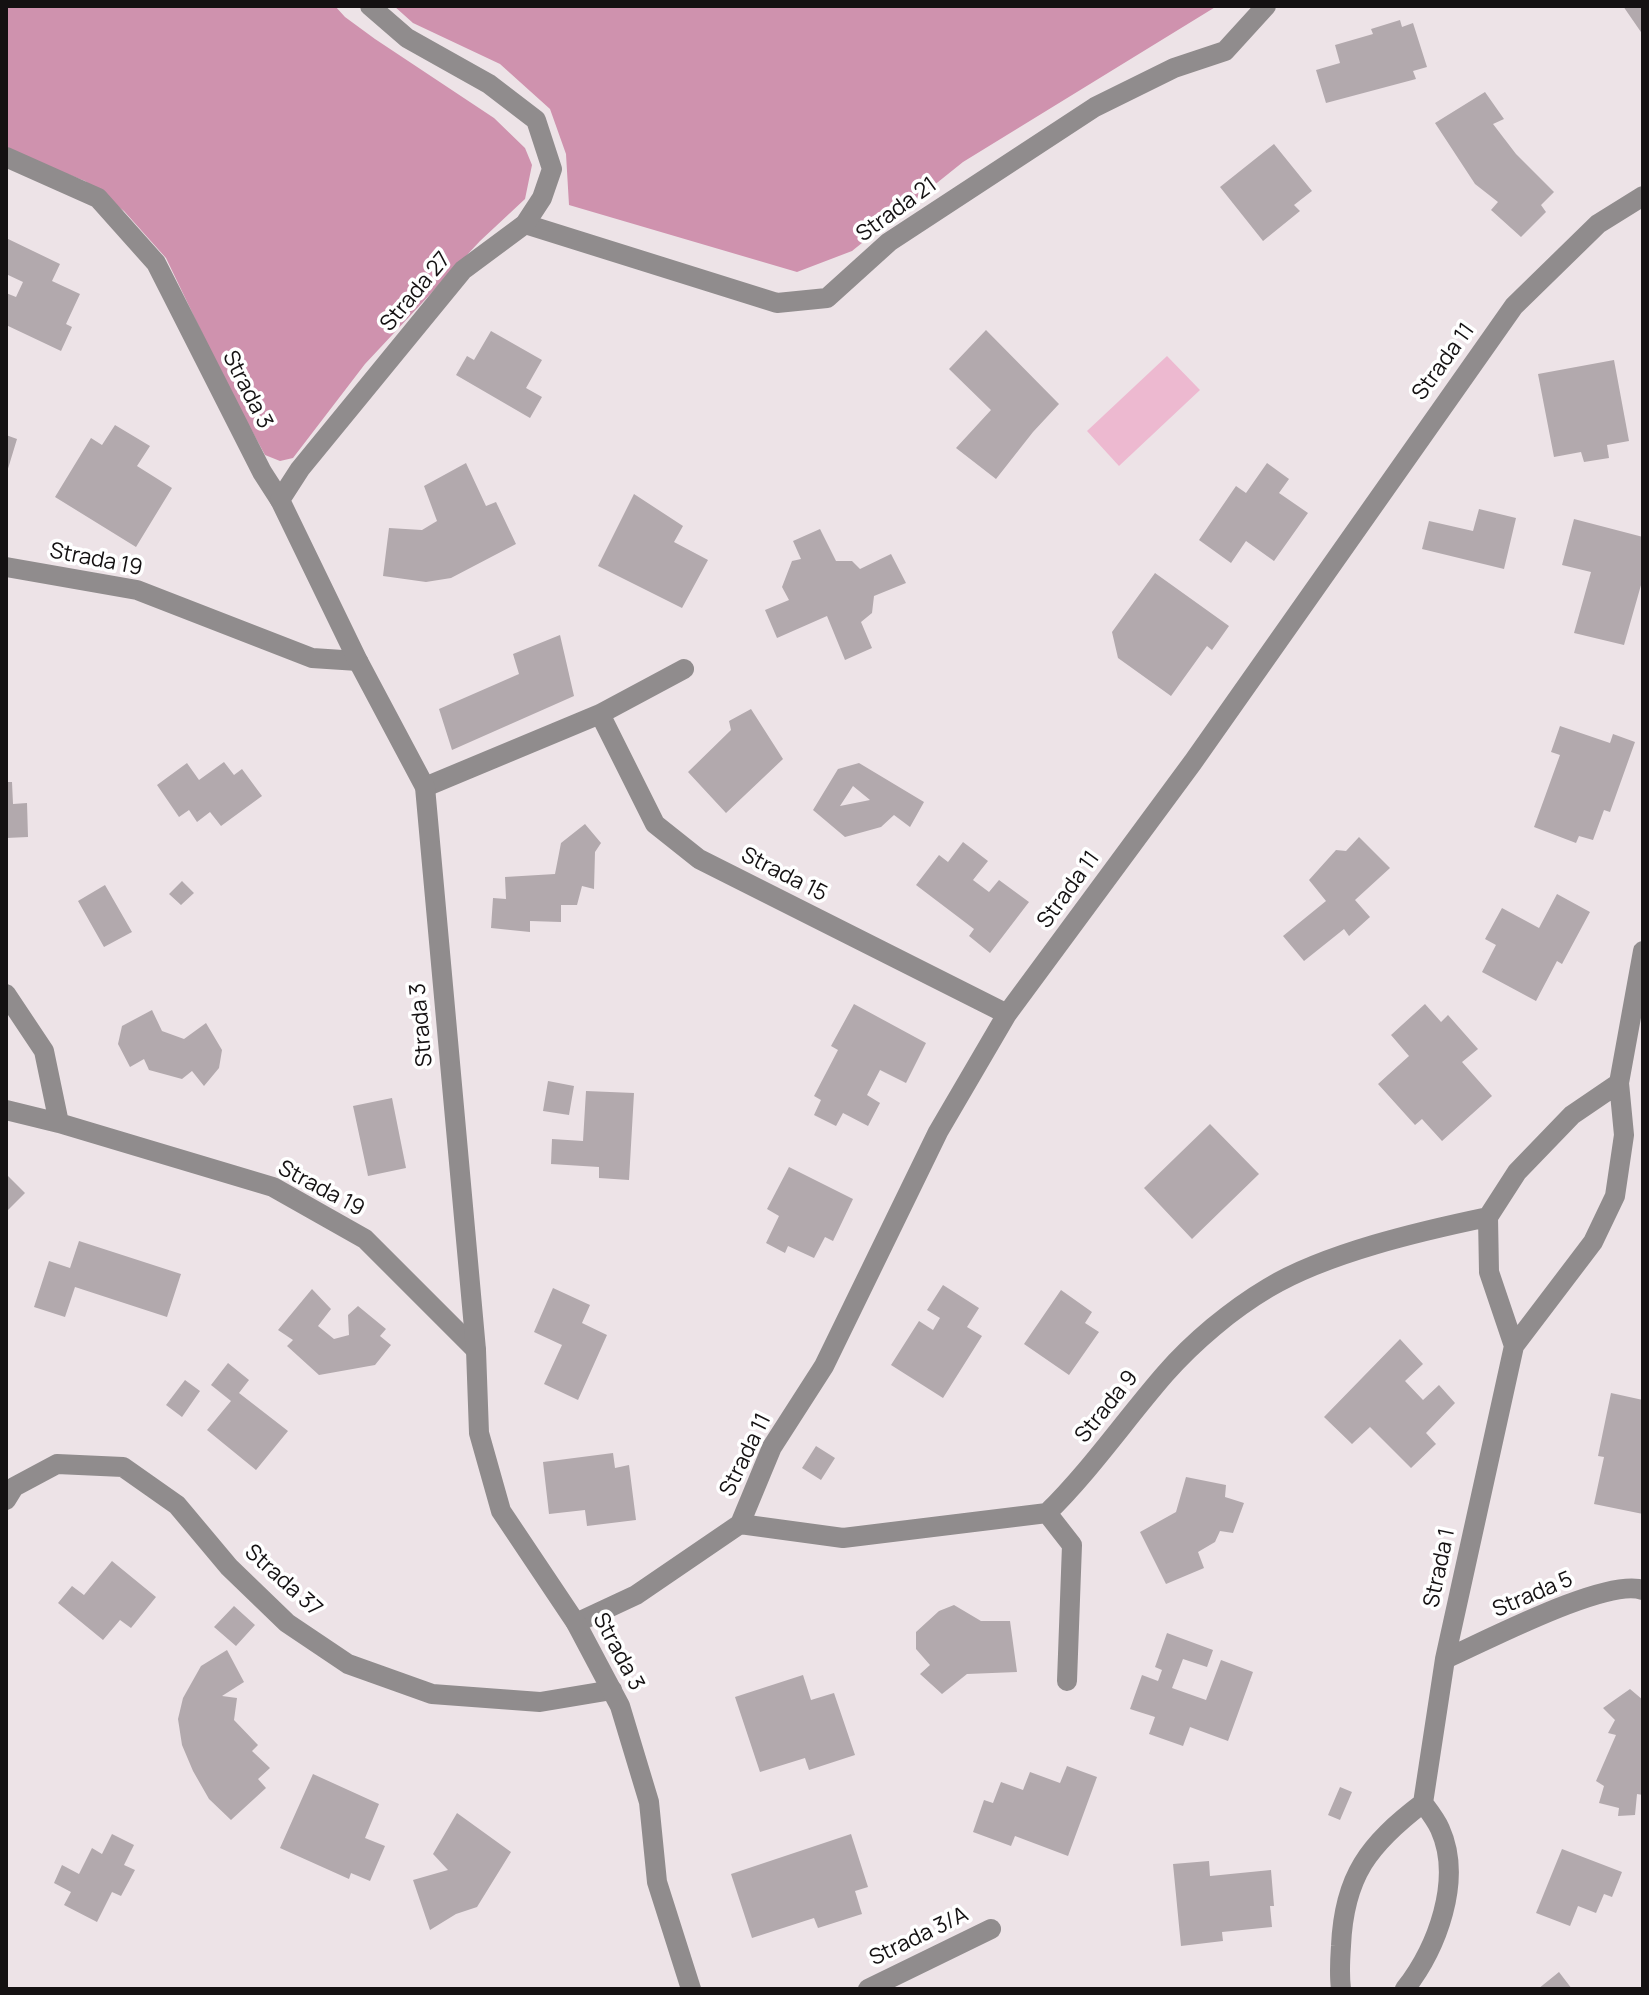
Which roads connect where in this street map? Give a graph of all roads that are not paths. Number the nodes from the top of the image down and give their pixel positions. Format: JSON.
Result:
{"nodes":[{"id":1,"x":370,"y":6,"type":"edge"},
{"id":2,"x":1266,"y":6,"type":"edge"},
{"id":3,"x":6,"y":157,"type":"edge"},
{"id":4,"x":1643,"y":196,"type":"edge"},
{"id":5,"x":525,"y":224,"type":"junction"},
{"id":6,"x":280,"y":500,"type":"junction"},
{"id":7,"x":6,"y":567,"type":"edge"},
{"id":8,"x":358,"y":661,"type":"junction"},
{"id":9,"x":684,"y":669,"type":"dead end"},
{"id":10,"x":600,"y":714,"type":"junction"},
{"id":11,"x":425,"y":787,"type":"junction"},
{"id":12,"x":1643,"y":951,"type":"edge"},
{"id":13,"x":6,"y":994,"type":"edge"},
{"id":14,"x":1007,"y":1014,"type":"junction"},
{"id":15,"x":1619,"y":1083,"type":"junction"},
{"id":16,"x":6,"y":1110,"type":"edge"},
{"id":17,"x":59,"y":1123,"type":"junction"},
{"id":18,"x":1488,"y":1217,"type":"junction"},
{"id":19,"x":1514,"y":1346,"type":"junction"},
{"id":20,"x":476,"y":1350,"type":"junction"},
{"id":21,"x":6,"y":1500,"type":"edge"},
{"id":22,"x":1047,"y":1513,"type":"junction"},
{"id":23,"x":740,"y":1524,"type":"junction"},
{"id":24,"x":1643,"y":1590,"type":"edge"},
{"id":25,"x":576,"y":1623,"type":"junction"},
{"id":26,"x":1445,"y":1659,"type":"junction"},
{"id":27,"x":1067,"y":1681,"type":"dead end"},
{"id":28,"x":612,"y":1690,"type":"junction"},
{"id":29,"x":1423,"y":1803,"type":"junction"},
{"id":30,"x":991,"y":1929,"type":"dead end"},
{"id":31,"x":691,"y":1989,"type":"edge"},
{"id":32,"x":868,"y":1989,"type":"edge"},
{"id":33,"x":1341,"y":1989,"type":"edge"},
{"id":34,"x":1405,"y":1989,"type":"edge"}],
"edges":[{"from":1,"to":5,"type":"street","name":"Strada 27"},
{"from":2,"to":5,"type":"street","name":"Strada 21"},
{"from":3,"to":6,"type":"street","name":"Strada 3"},
{"from":4,"to":14,"type":"street","name":"Strada 11"},
{"from":5,"to":6,"type":"street","name":"Strada 27"},
{"from":6,"to":8,"type":"street","name":"Strada 3"},
{"from":7,"to":8,"type":"street","name":"Strada 19"},
{"from":8,"to":11,"type":"street","name":"Strada 3"},
{"from":9,"to":10,"type":"street"},
{"from":10,"to":11,"type":"street"},
{"from":10,"to":14,"type":"street","name":"Strada 15"},
{"from":11,"to":20,"type":"street","name":"Strada 3"},
{"from":12,"to":15,"type":"street","name":"Strada 1"},
{"from":13,"to":17,"type":"street"},
{"from":14,"to":23,"type":"street","name":"Strada 11"},
{"from":15,"to":18,"type":"street"},
{"from":15,"to":19,"type":"street","name":"Strada 1"},
{"from":16,"to":17,"type":"street","name":"Strada 19"},
{"from":17,"to":20,"type":"street","name":"Strada 19"},
{"from":18,"to":19,"type":"street"},
{"from":18,"to":22,"type":"street","name":"Strada 9"},
{"from":19,"to":26,"type":"street","name":"Strada 1"},
{"from":20,"to":25,"type":"street","name":"Strada 3"},
{"from":21,"to":28,"type":"street","name":"Strada 37"},
{"from":22,"to":23,"type":"street"},
{"from":22,"to":27,"type":"street"},
{"from":23,"to":25,"type":"street","name":"Strada 11"},
{"from":24,"to":26,"type":"street","name":"Strada 5"},
{"from":25,"to":28,"type":"street","name":"Strada 3"},
{"from":26,"to":29,"type":"street","name":"Strada 1"},
{"from":28,"to":31,"type":"street","name":"Strada 3"},
{"from":29,"to":33,"type":"street"},
{"from":29,"to":34,"type":"street"},
{"from":30,"to":32,"type":"street","name":"Strada 3/A"}]}
